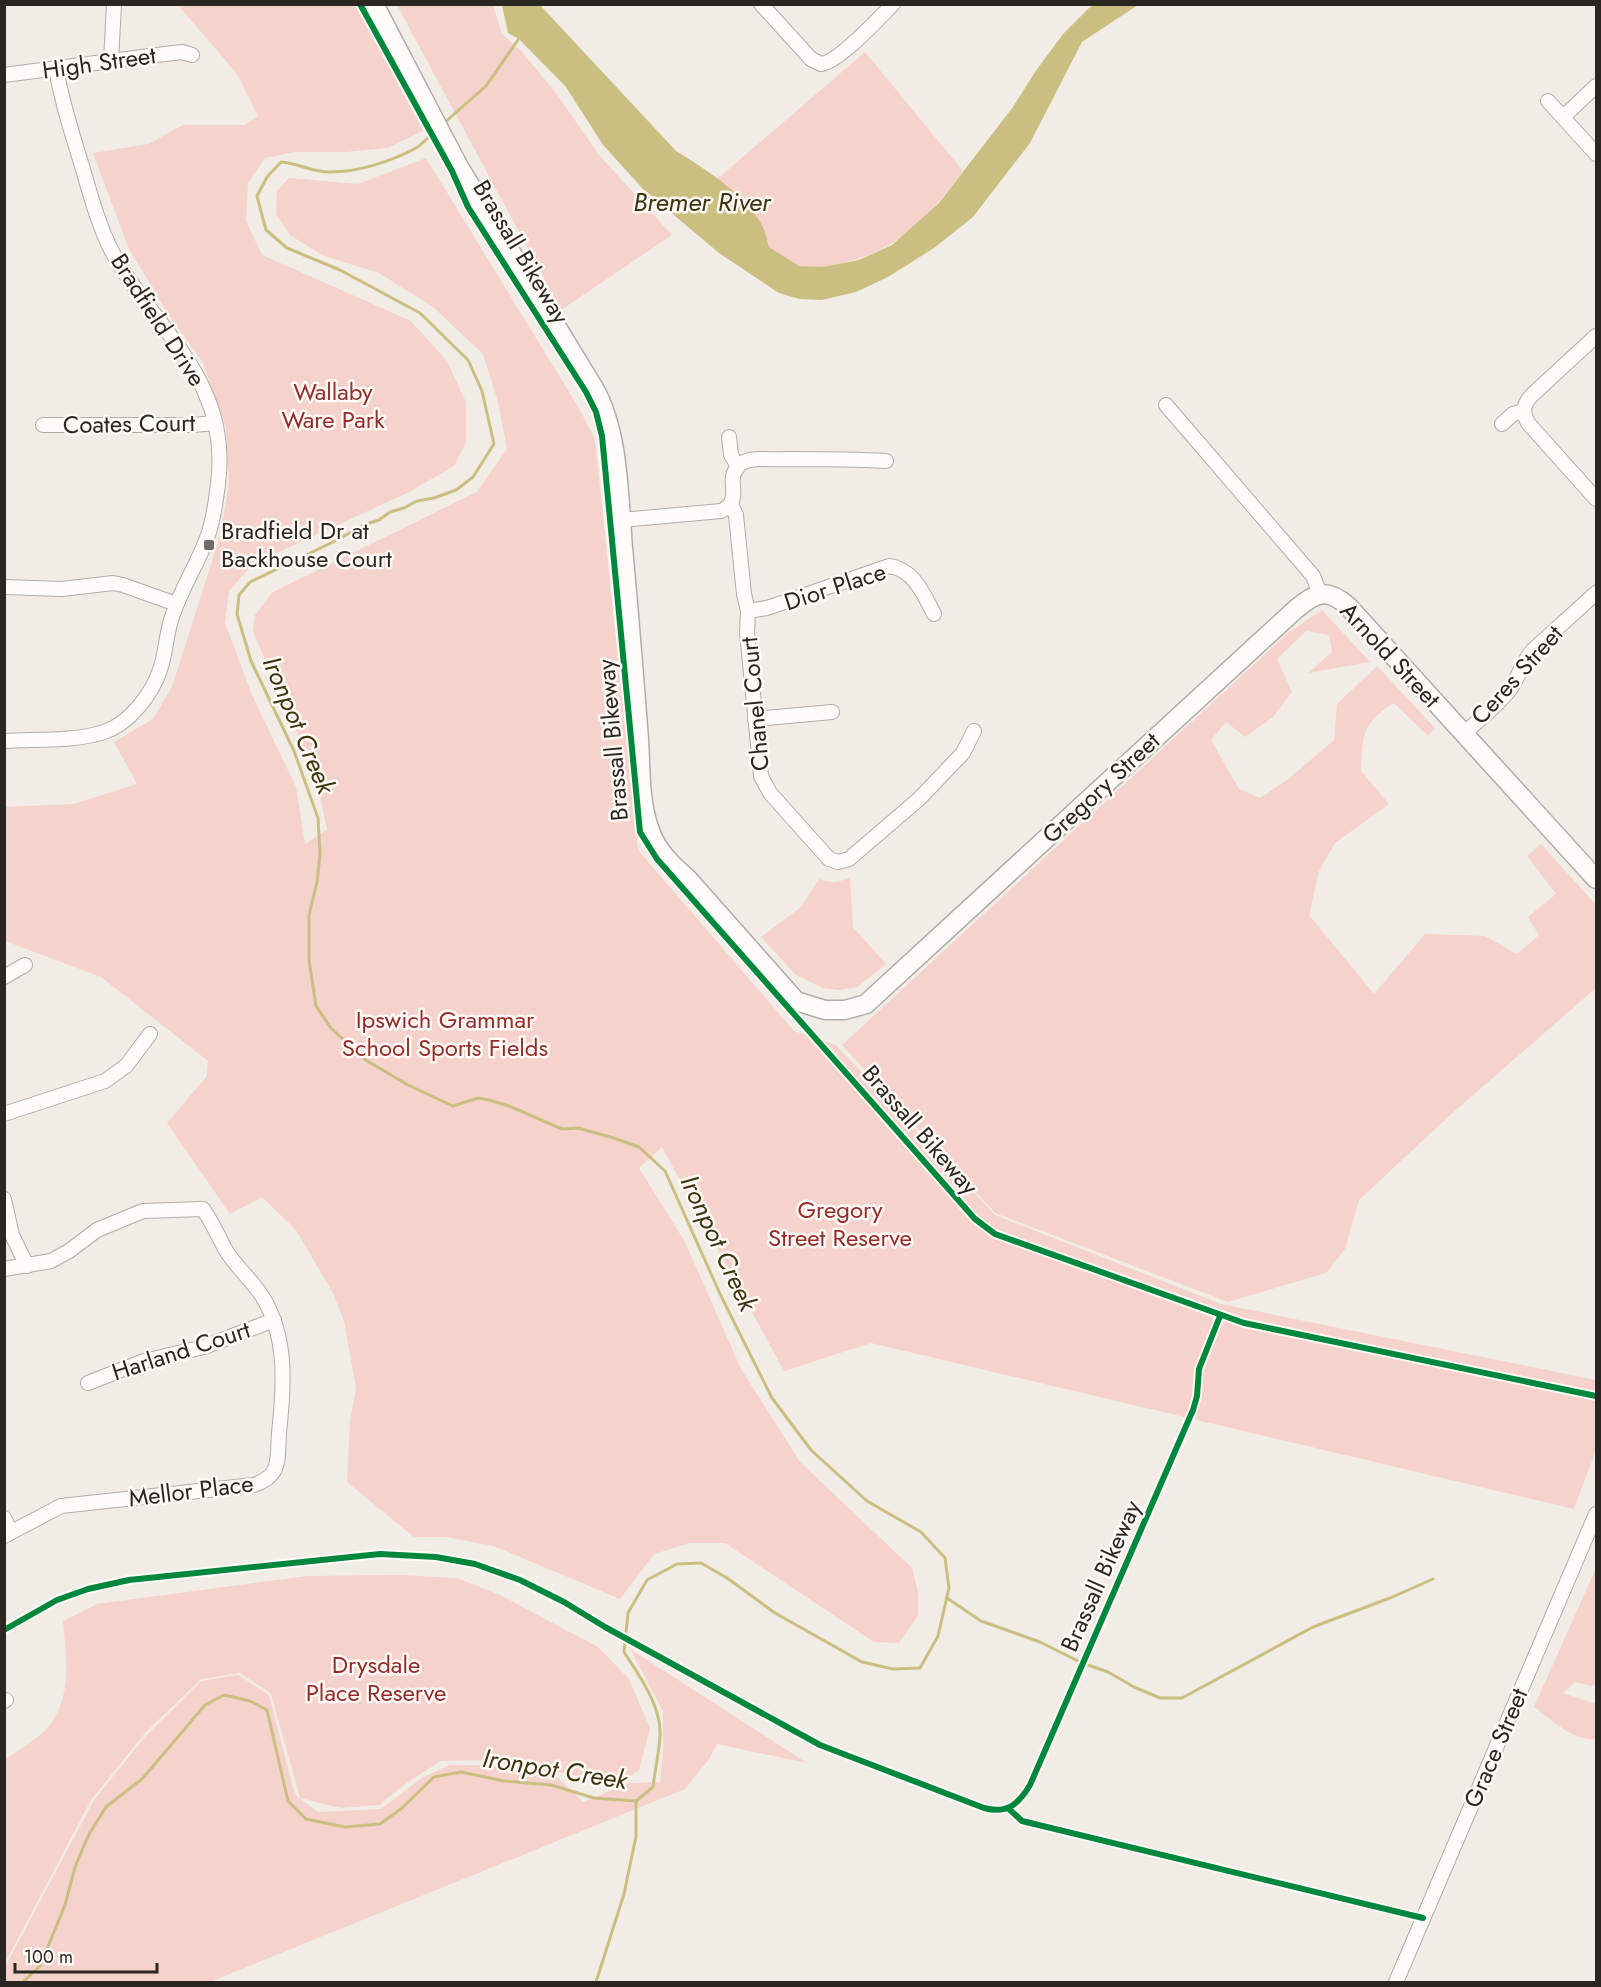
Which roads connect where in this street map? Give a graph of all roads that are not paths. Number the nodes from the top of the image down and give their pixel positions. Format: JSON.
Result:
{"nodes":[{"id":1,"x":114,"y":4,"type":"edge"},
{"id":2,"x":374,"y":4,"type":"edge"},
{"id":3,"x":761,"y":4,"type":"edge"},
{"id":4,"x":893,"y":4,"type":"edge"},
{"id":5,"x":192,"y":56,"type":"dead end"},
{"id":6,"x":111,"y":62,"type":"junction"},
{"id":7,"x":56,"y":69,"type":"junction"},
{"id":8,"x":4,"y":75,"type":"edge"},
{"id":9,"x":1596,"y":86,"type":"edge"},
{"id":10,"x":1548,"y":101,"type":"dead end"},
{"id":11,"x":1563,"y":117,"type":"junction"},
{"id":12,"x":1596,"y":154,"type":"edge"},
{"id":13,"x":1596,"y":336,"type":"edge"},
{"id":14,"x":1166,"y":405,"type":"dead end"},
{"id":15,"x":1524,"y":411,"type":"junction"},
{"id":16,"x":214,"y":423,"type":"junction"},
{"id":17,"x":1502,"y":424,"type":"dead end"},
{"id":18,"x":43,"y":425,"type":"dead end"},
{"id":19,"x":729,"y":437,"type":"dead end"},
{"id":20,"x":886,"y":461,"type":"dead end"},
{"id":21,"x":738,"y":466,"type":"junction"},
{"id":22,"x":1596,"y":499,"type":"edge"},
{"id":23,"x":731,"y":504,"type":"junction"},
{"id":24,"x":621,"y":520,"type":"junction"},
{"id":25,"x":4,"y":587,"type":"edge"},
{"id":26,"x":1596,"y":593,"type":"edge"},
{"id":27,"x":1320,"y":594,"type":"junction"},
{"id":28,"x":176,"y":604,"type":"junction"},
{"id":29,"x":748,"y":611,"type":"junction"},
{"id":30,"x":934,"y":614,"type":"dead end"},
{"id":31,"x":832,"y":712,"type":"dead end"},
{"id":32,"x":755,"y":719,"type":"junction"},
{"id":33,"x":974,"y":731,"type":"dead end"},
{"id":34,"x":1464,"y":734,"type":"junction"},
{"id":35,"x":4,"y":741,"type":"edge"},
{"id":36,"x":1596,"y":879,"type":"edge"},
{"id":37,"x":25,"y":965,"type":"dead end"},
{"id":38,"x":4,"y":977,"type":"edge"},
{"id":39,"x":150,"y":1034,"type":"dead end"},
{"id":40,"x":4,"y":1114,"type":"edge"},
{"id":41,"x":4,"y":1199,"type":"edge"},
{"id":42,"x":27,"y":1266,"type":"junction"},
{"id":43,"x":4,"y":1269,"type":"edge"},
{"id":44,"x":274,"y":1320,"type":"junction"},
{"id":45,"x":88,"y":1383,"type":"dead end"},
{"id":46,"x":1596,"y":1514,"type":"edge"},
{"id":47,"x":4,"y":1518,"type":"edge"},
{"id":48,"x":8,"y":1534,"type":"edge"},
{"id":49,"x":1396,"y":1983,"type":"edge"}],
"edges":[{"from":1,"to":6,"type":"street"},
{"from":2,"to":24,"type":"main road","name":"Gregory Street"},
{"from":3,"to":4,"type":"street"},
{"from":5,"to":6,"type":"street","name":"High Street"},
{"from":6,"to":7,"type":"street","name":"High Street"},
{"from":7,"to":8,"type":"street","name":"High Street"},
{"from":7,"to":16,"type":"street","name":"Bradfield Drive"},
{"from":9,"to":11,"type":"street"},
{"from":10,"to":11,"type":"street"},
{"from":11,"to":12,"type":"street"},
{"from":13,"to":15,"type":"street"},
{"from":14,"to":27,"type":"street","name":"Arnold Street"},
{"from":15,"to":17,"type":"street"},
{"from":15,"to":22,"type":"street"},
{"from":16,"to":18,"type":"street","name":"Coates Court"},
{"from":16,"to":28,"type":"street","name":"Bradfield Drive"},
{"from":19,"to":21,"type":"street"},
{"from":20,"to":21,"type":"street"},
{"from":21,"to":23,"type":"street","name":"Chanel Court"},
{"from":23,"to":24,"type":"street"},
{"from":23,"to":29,"type":"street","name":"Chanel Court"},
{"from":24,"to":27,"type":"main road","name":"Gregory Street"},
{"from":25,"to":28,"type":"street"},
{"from":26,"to":34,"type":"street","name":"Ceres Street"},
{"from":27,"to":34,"type":"main road","name":"Arnold Street"},
{"from":28,"to":35,"type":"street","name":"Bradfield Drive"},
{"from":29,"to":30,"type":"street","name":"Dior Place"},
{"from":29,"to":32,"type":"street","name":"Chanel Court"},
{"from":31,"to":32,"type":"street"},
{"from":32,"to":33,"type":"street","name":"Chanel Court"},
{"from":34,"to":36,"type":"main road","name":"Arnold Street"},
{"from":37,"to":38,"type":"street"},
{"from":39,"to":40,"type":"street"},
{"from":41,"to":42,"type":"street"},
{"from":42,"to":43,"type":"street"},
{"from":42,"to":44,"type":"street","name":"Mellor Place"},
{"from":44,"to":45,"type":"street","name":"Harland Court"},
{"from":44,"to":48,"type":"street","name":"Mellor Place"},
{"from":46,"to":49,"type":"street","name":"Grace Street"},
{"from":47,"to":48,"type":"street"}]}
